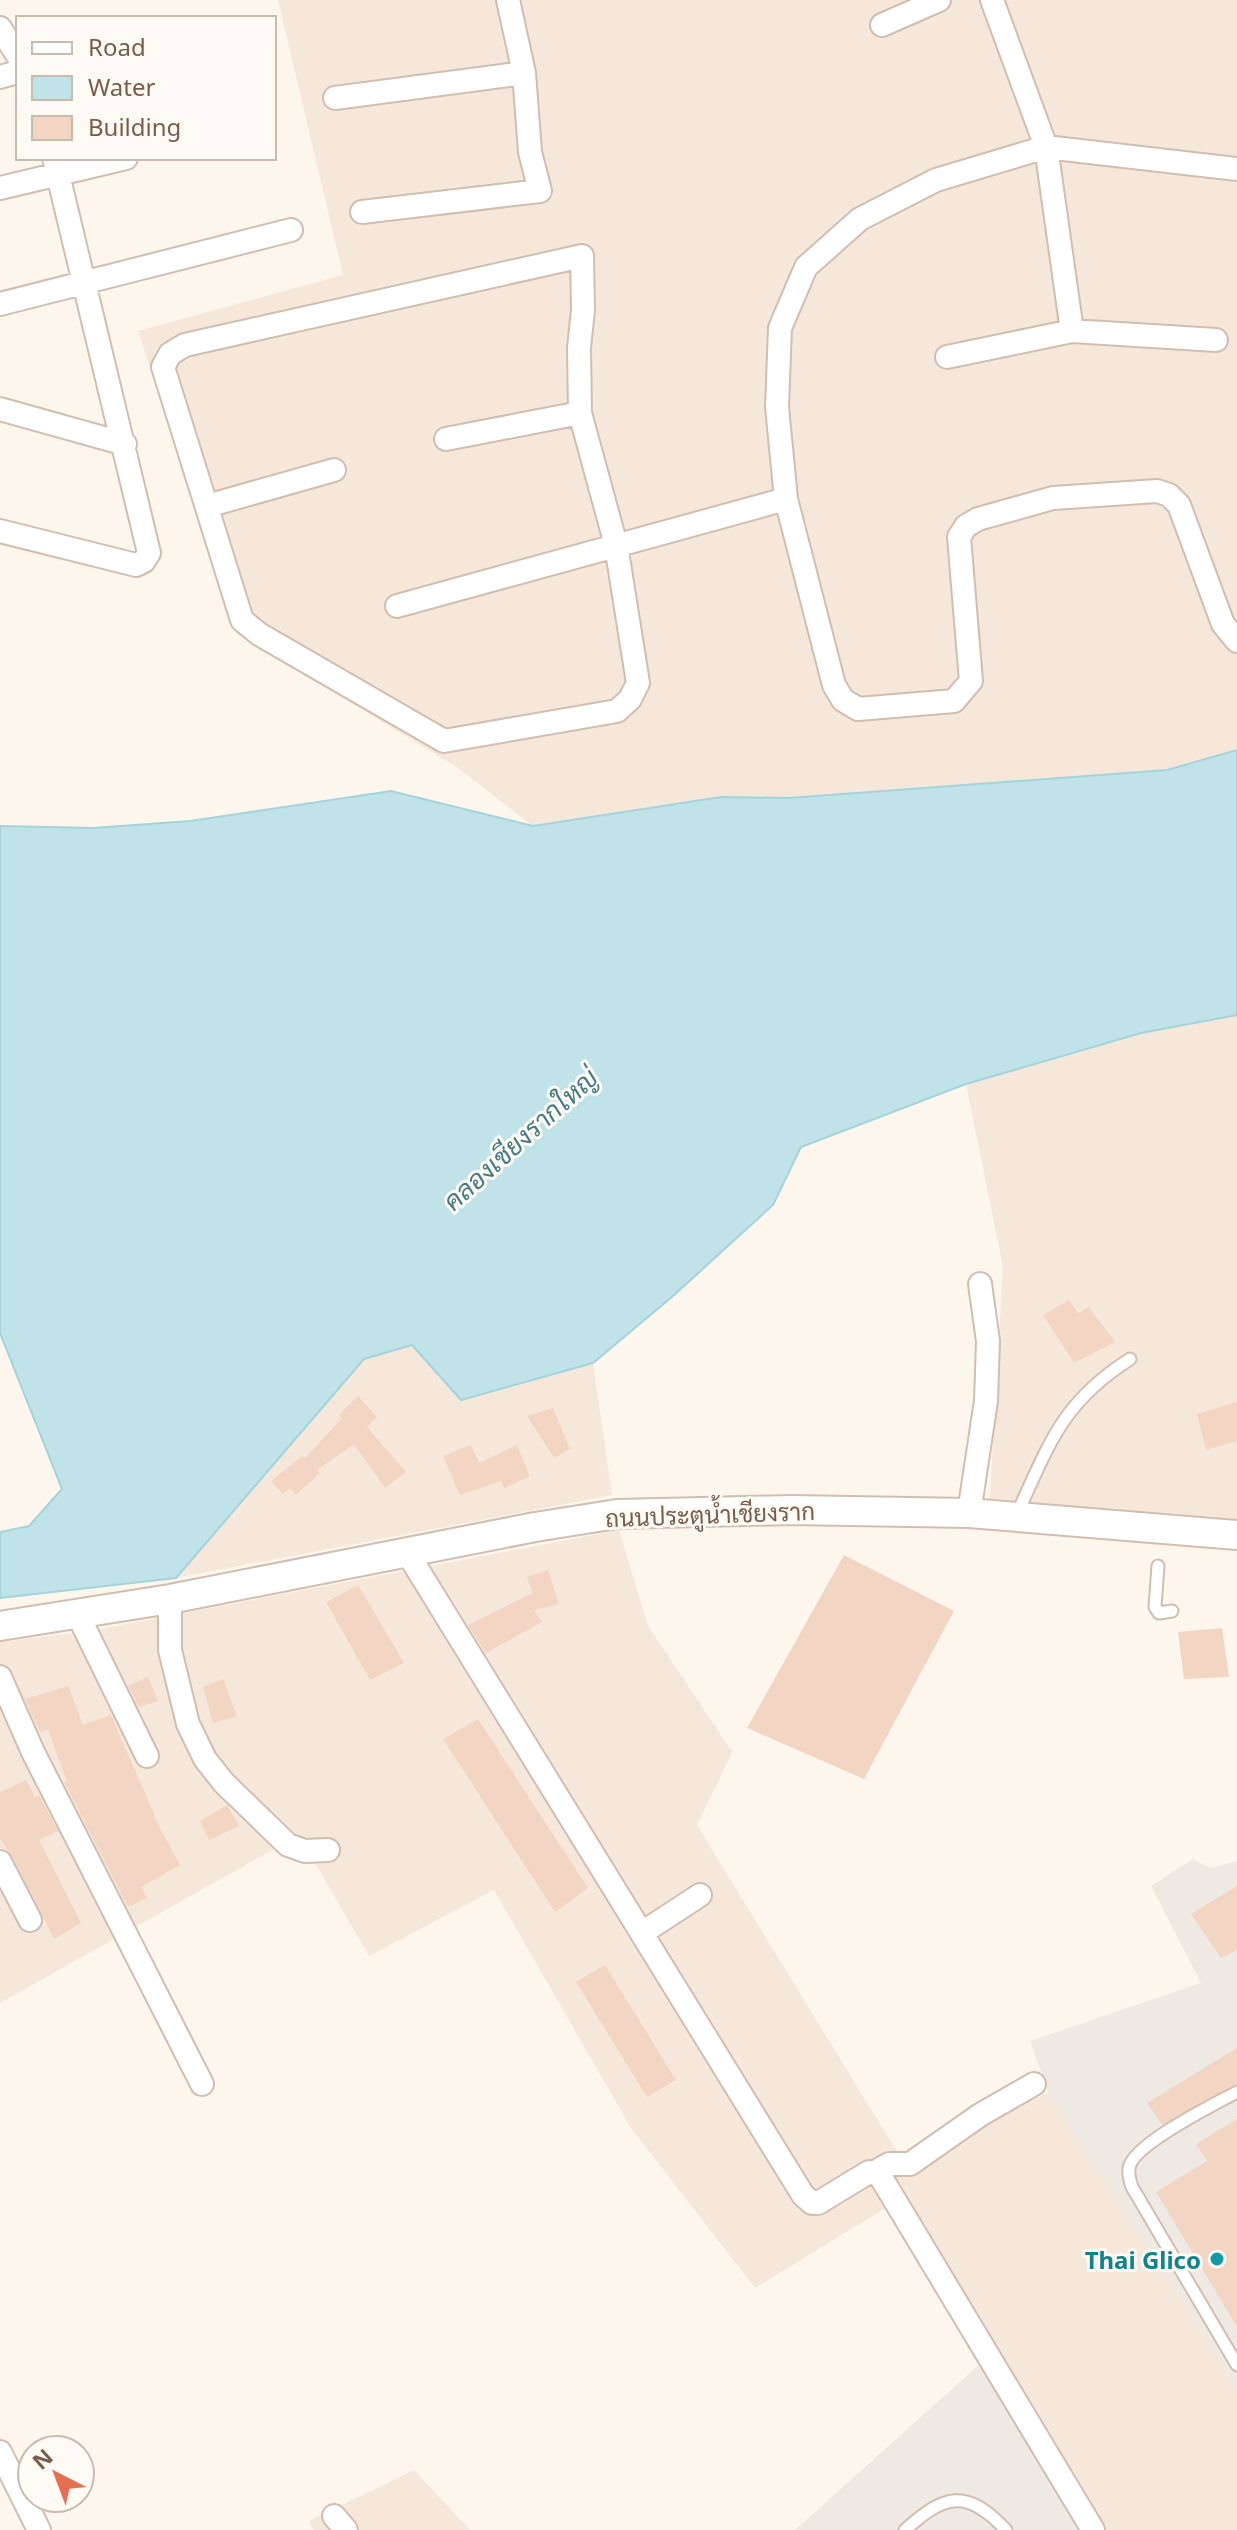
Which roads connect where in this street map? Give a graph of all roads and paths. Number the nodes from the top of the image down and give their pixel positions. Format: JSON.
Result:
{"nodes":[{"id":1,"x":508,"y":0,"type":"edge"},
{"id":2,"x":939,"y":0,"type":"edge"},
{"id":3,"x":992,"y":0,"type":"edge"},
{"id":4,"x":882,"y":25,"type":"dead end"},
{"id":5,"x":0,"y":28,"type":"edge"},
{"id":6,"x":16,"y":53,"type":"edge"},
{"id":7,"x":524,"y":73,"type":"junction"},
{"id":8,"x":335,"y":98,"type":"dead end"},
{"id":9,"x":1046,"y":147,"type":"junction"},
{"id":10,"x":109,"y":160,"type":"edge"},
{"id":11,"x":57,"y":166,"type":"edge"},
{"id":12,"x":1237,"y":169,"type":"edge"},
{"id":13,"x":0,"y":188,"type":"edge"},
{"id":14,"x":362,"y":212,"type":"dead end"},
{"id":15,"x":291,"y":230,"type":"dead end"},
{"id":16,"x":85,"y":282,"type":"junction"},
{"id":17,"x":0,"y":304,"type":"edge"},
{"id":18,"x":1072,"y":331,"type":"junction"},
{"id":19,"x":1216,"y":340,"type":"dead end"},
{"id":20,"x":947,"y":357,"type":"dead end"},
{"id":21,"x":0,"y":409,"type":"edge"},
{"id":22,"x":580,"y":413,"type":"junction"},
{"id":23,"x":446,"y":439,"type":"dead end"},
{"id":24,"x":125,"y":444,"type":"junction"},
{"id":25,"x":334,"y":470,"type":"dead end"},
{"id":26,"x":786,"y":499,"type":"junction"},
{"id":27,"x":207,"y":506,"type":"junction"},
{"id":28,"x":0,"y":531,"type":"edge"},
{"id":29,"x":616,"y":545,"type":"junction"},
{"id":30,"x":397,"y":606,"type":"dead end"},
{"id":31,"x":1237,"y":641,"type":"edge"},
{"id":32,"x":980,"y":1284,"type":"dead end"},
{"id":33,"x":1130,"y":1359,"type":"dead end"},
{"id":34,"x":969,"y":1513,"type":"junction"},
{"id":35,"x":1015,"y":1516,"type":"junction"},
{"id":36,"x":1237,"y":1535,"type":"edge"},
{"id":37,"x":408,"y":1554,"type":"junction"},
{"id":38,"x":1158,"y":1566,"type":"dead end"},
{"id":39,"x":170,"y":1599,"type":"junction"},
{"id":40,"x":1172,"y":1611,"type":"dead end"},
{"id":41,"x":78,"y":1615,"type":"junction"},
{"id":42,"x":0,"y":1626,"type":"edge"},
{"id":43,"x":0,"y":1677,"type":"edge"},
{"id":44,"x":147,"y":1756,"type":"dead end"},
{"id":45,"x":328,"y":1850,"type":"dead end"},
{"id":46,"x":0,"y":1862,"type":"edge"},
{"id":47,"x":700,"y":1895,"type":"dead end"},
{"id":48,"x":30,"y":1920,"type":"dead end"},
{"id":49,"x":642,"y":1933,"type":"junction"},
{"id":50,"x":202,"y":2084,"type":"dead end"},
{"id":51,"x":1034,"y":2084,"type":"dead end"},
{"id":52,"x":1237,"y":2092,"type":"edge"},
{"id":53,"x":875,"y":2172,"type":"junction"},
{"id":54,"x":1237,"y":2365,"type":"edge"},
{"id":55,"x":0,"y":2452,"type":"edge"},
{"id":56,"x":39,"y":2530,"type":"edge"},
{"id":57,"x":905,"y":2530,"type":"edge"},
{"id":58,"x":1006,"y":2530,"type":"edge"},
{"id":59,"x":1093,"y":2530,"type":"edge"}],
"edges":[{"from":1,"to":7,"type":"street"},
{"from":2,"to":4,"type":"street"},
{"from":3,"to":9,"type":"street"},
{"from":5,"to":6,"type":"street"},
{"from":7,"to":8,"type":"street"},
{"from":7,"to":14,"type":"street"},
{"from":9,"to":12,"type":"street"},
{"from":9,"to":18,"type":"street"},
{"from":9,"to":26,"type":"street"},
{"from":10,"to":11,"type":"street"},
{"from":11,"to":13,"type":"street"},
{"from":11,"to":16,"type":"street"},
{"from":15,"to":16,"type":"street"},
{"from":16,"to":17,"type":"street"},
{"from":16,"to":24,"type":"street"},
{"from":18,"to":19,"type":"street"},
{"from":18,"to":20,"type":"street"},
{"from":21,"to":24,"type":"street"},
{"from":22,"to":23,"type":"street"},
{"from":22,"to":27,"type":"street"},
{"from":22,"to":29,"type":"street"},
{"from":24,"to":28,"type":"street"},
{"from":25,"to":27,"type":"street"},
{"from":26,"to":29,"type":"street"},
{"from":26,"to":31,"type":"street"},
{"from":27,"to":29,"type":"street"},
{"from":29,"to":30,"type":"street"},
{"from":32,"to":34,"type":"street"},
{"from":33,"to":35,"type":"lane"},
{"from":34,"to":35,"type":"street","name":"ถนนประตูน้ำเชียงราก"},
{"from":34,"to":37,"type":"street","name":"ถนนประตูน้ำเชียงราก"},
{"from":35,"to":36,"type":"street","name":"ถนนประตูน้ำเชียงราก"},
{"from":37,"to":39,"type":"street","name":"ถนนประตูน้ำเชียงราก"},
{"from":37,"to":49,"type":"street"},
{"from":38,"to":40,"type":"lane"},
{"from":39,"to":41,"type":"street","name":"ถนนประตูน้ำเชียงราก"},
{"from":39,"to":45,"type":"street"},
{"from":41,"to":42,"type":"street","name":"ถนนประตูน้ำเชียงราก"},
{"from":41,"to":44,"type":"street"},
{"from":43,"to":50,"type":"street"},
{"from":46,"to":48,"type":"street"},
{"from":47,"to":49,"type":"street"},
{"from":49,"to":53,"type":"street"},
{"from":51,"to":53,"type":"street"},
{"from":52,"to":54,"type":"lane"},
{"from":53,"to":59,"type":"street"},
{"from":55,"to":56,"type":"street"},
{"from":57,"to":58,"type":"lane"}]}
